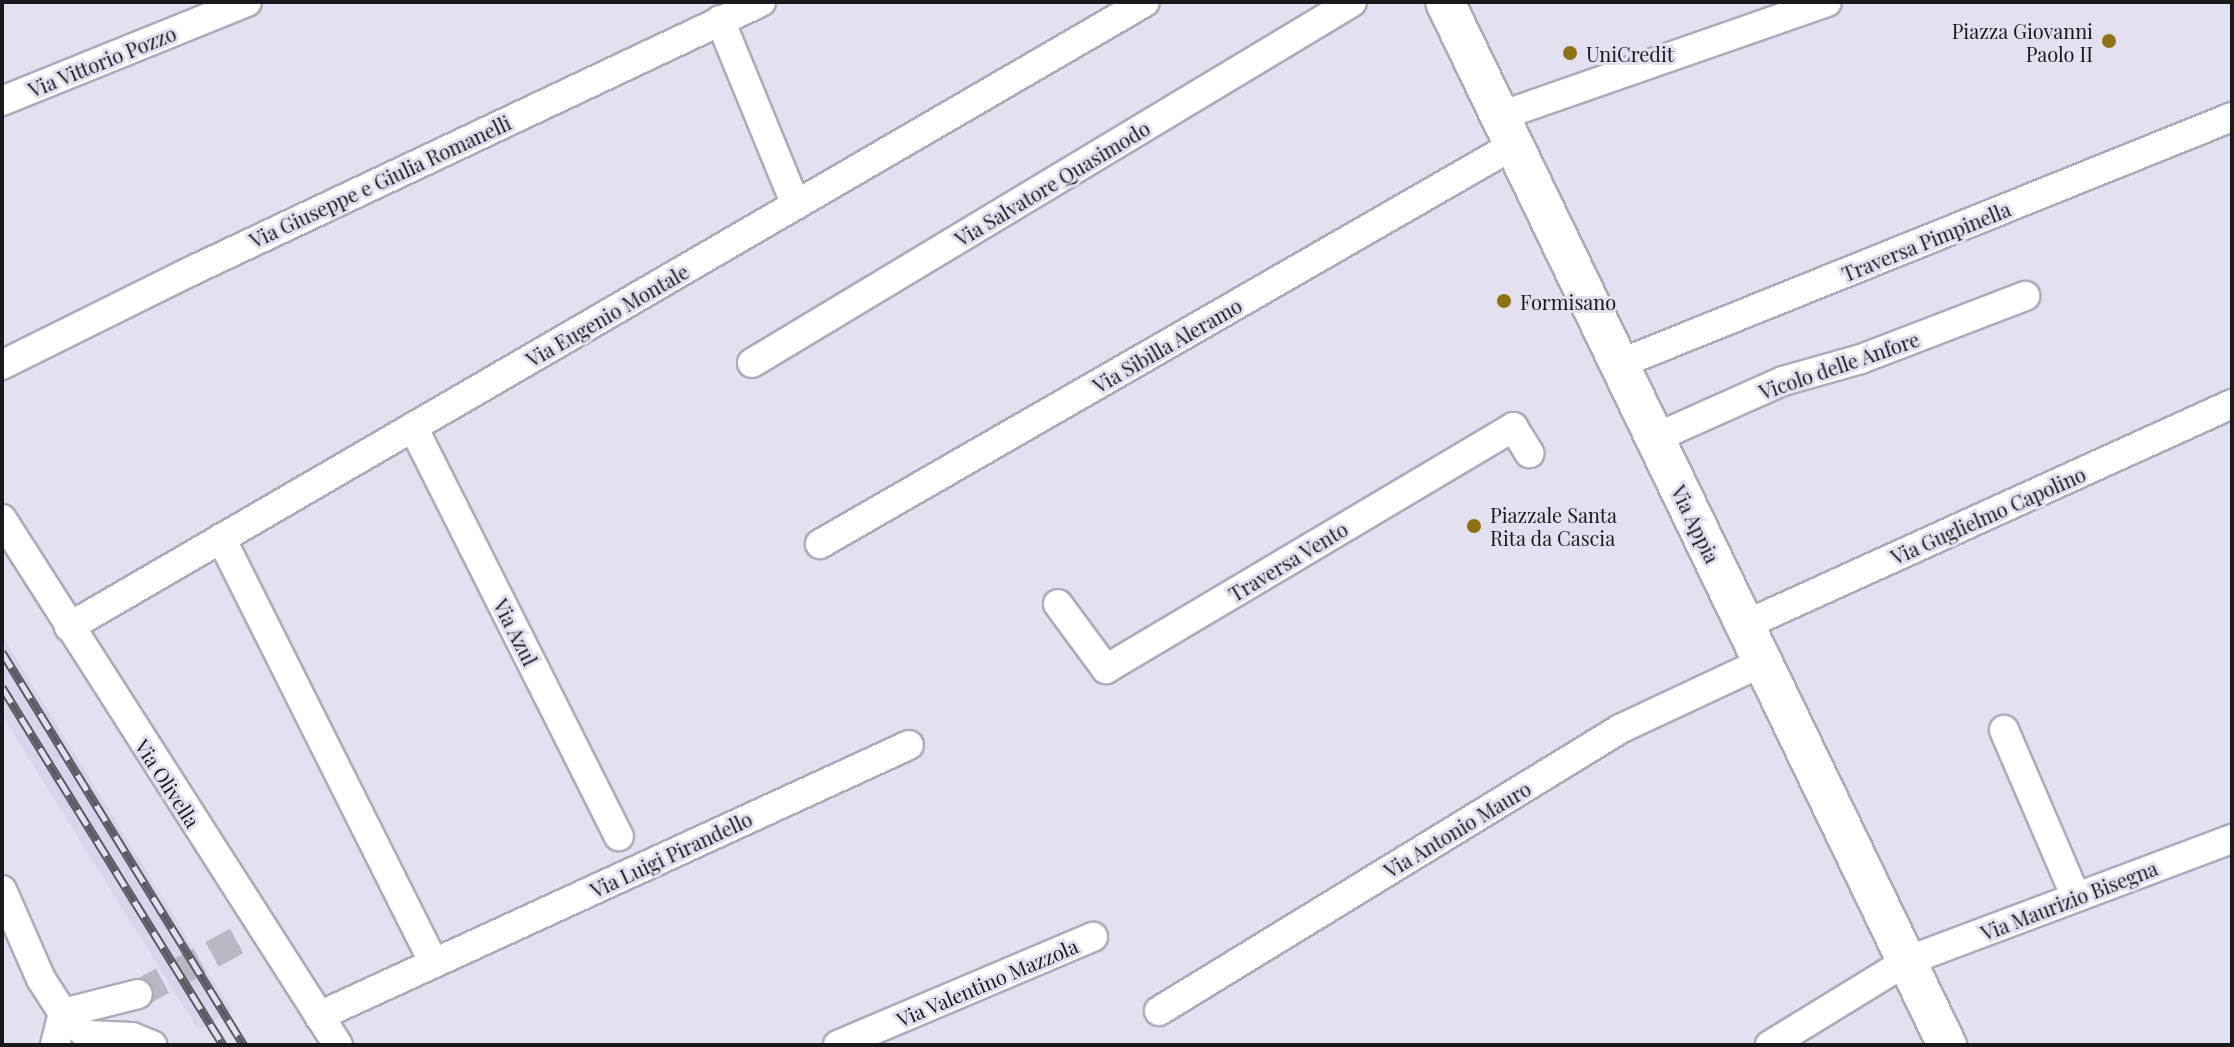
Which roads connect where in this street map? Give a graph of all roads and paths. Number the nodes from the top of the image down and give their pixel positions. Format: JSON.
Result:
{"nodes":[{"id":1,"x":247,"y":2,"type":"edge"},
{"id":2,"x":761,"y":2,"type":"edge"},
{"id":3,"x":1145,"y":2,"type":"edge"},
{"id":4,"x":1352,"y":2,"type":"edge"},
{"id":5,"x":1445,"y":2,"type":"edge"},
{"id":6,"x":1827,"y":2,"type":"edge"},
{"id":7,"x":720,"y":20,"type":"junction"},
{"id":8,"x":2,"y":101,"type":"edge"},
{"id":9,"x":2232,"y":117,"type":"edge"},
{"id":10,"x":1507,"y":130,"type":"junction"},
{"id":11,"x":796,"y":205,"type":"junction"},
{"id":12,"x":2025,"y":296,"type":"dead end"},
{"id":13,"x":752,"y":363,"type":"dead end"},
{"id":14,"x":1619,"y":364,"type":"junction"},
{"id":15,"x":2,"y":365,"type":"edge"},
{"id":16,"x":2232,"y":404,"type":"edge"},
{"id":17,"x":413,"y":427,"type":"junction"},
{"id":18,"x":1655,"y":438,"type":"junction"},
{"id":19,"x":1529,"y":453,"type":"dead end"},
{"id":20,"x":2,"y":519,"type":"edge"},
{"id":21,"x":221,"y":538,"type":"junction"},
{"id":22,"x":820,"y":544,"type":"dead end"},
{"id":23,"x":1058,"y":604,"type":"dead end"},
{"id":24,"x":1745,"y":625,"type":"junction"},
{"id":25,"x":69,"y":627,"type":"junction"},
{"id":26,"x":1763,"y":662,"type":"junction"},
{"id":27,"x":2004,"y":730,"type":"dead end"},
{"id":28,"x":909,"y":745,"type":"dead end"},
{"id":29,"x":619,"y":836,"type":"dead end"},
{"id":30,"x":2232,"y":839,"type":"edge"},
{"id":31,"x":2,"y":890,"type":"edge"},
{"id":32,"x":2076,"y":897,"type":"junction"},
{"id":33,"x":1093,"y":937,"type":"dead end"},
{"id":34,"x":1907,"y":961,"type":"junction"},
{"id":35,"x":434,"y":963,"type":"junction"},
{"id":36,"x":138,"y":994,"type":"tunnel mouth"},
{"id":37,"x":1159,"y":1011,"type":"dead end"},
{"id":38,"x":63,"y":1013,"type":"junction"},
{"id":39,"x":319,"y":1016,"type":"junction"},
{"id":40,"x":55,"y":1045,"type":"edge"},
{"id":41,"x":152,"y":1045,"type":"edge"},
{"id":42,"x":338,"y":1045,"type":"edge"},
{"id":43,"x":838,"y":1045,"type":"edge"},
{"id":44,"x":1770,"y":1045,"type":"edge"},
{"id":45,"x":1947,"y":1045,"type":"edge"}],
"edges":[{"from":1,"to":8,"type":"street","name":"Via Vittorio Pozzo"},
{"from":2,"to":7,"type":"street","name":"Via Giuseppe e Giulia Romanelli"},
{"from":3,"to":11,"type":"street","name":"Via Eugenio Montale"},
{"from":4,"to":13,"type":"street","name":"Via Salvatore Quasimodo"},
{"from":5,"to":10,"type":"main road","name":"Via Appia"},
{"from":6,"to":10,"type":"street","name":"Via Sibilla Aleramo"},
{"from":7,"to":11,"type":"street"},
{"from":7,"to":15,"type":"street","name":"Via Giuseppe e Giulia Romanelli"},
{"from":9,"to":14,"type":"street","name":"Traversa Pimpinella"},
{"from":10,"to":14,"type":"main road","name":"Via Appia"},
{"from":10,"to":22,"type":"street","name":"Via Sibilla Aleramo"},
{"from":11,"to":17,"type":"street","name":"Via Eugenio Montale"},
{"from":12,"to":18,"type":"street","name":"Vicolo delle Anfore"},
{"from":14,"to":18,"type":"main road","name":"Via Appia"},
{"from":16,"to":24,"type":"street","name":"Via Guglielmo Capolino"},
{"from":17,"to":21,"type":"street","name":"Via Eugenio Montale"},
{"from":17,"to":29,"type":"street","name":"Via Azul"},
{"from":18,"to":24,"type":"main road","name":"Via Appia"},
{"from":19,"to":23,"type":"street","name":"Traversa Vento"},
{"from":20,"to":25,"type":"street","name":"Via Olivella"},
{"from":21,"to":25,"type":"street","name":"Via Eugenio Montale"},
{"from":21,"to":35,"type":"street"},
{"from":24,"to":26,"type":"main road","name":"Via Appia"},
{"from":25,"to":39,"type":"street","name":"Via Olivella"},
{"from":26,"to":34,"type":"main road","name":"Via Appia"},
{"from":26,"to":37,"type":"street","name":"Via Antonio Mauro"},
{"from":27,"to":32,"type":"street"},
{"from":28,"to":35,"type":"street","name":"Via Luigi Pirandello"},
{"from":30,"to":32,"type":"street","name":"Via Maurizio Bisegna"},
{"from":31,"to":38,"type":"street"},
{"from":32,"to":34,"type":"street","name":"Via Maurizio Bisegna"},
{"from":33,"to":43,"type":"street","name":"Via Valentino Mazzola"},
{"from":34,"to":44,"type":"street","name":"Via Maurizio Bisegna"},
{"from":34,"to":45,"type":"main road","name":"Via Appia"},
{"from":35,"to":39,"type":"street","name":"Via Luigi Pirandello"},
{"from":36,"to":38,"type":"street"},
{"from":38,"to":40,"type":"street"},
{"from":38,"to":41,"type":"street"},
{"from":39,"to":42,"type":"street","name":"Via Olivella"}]}
